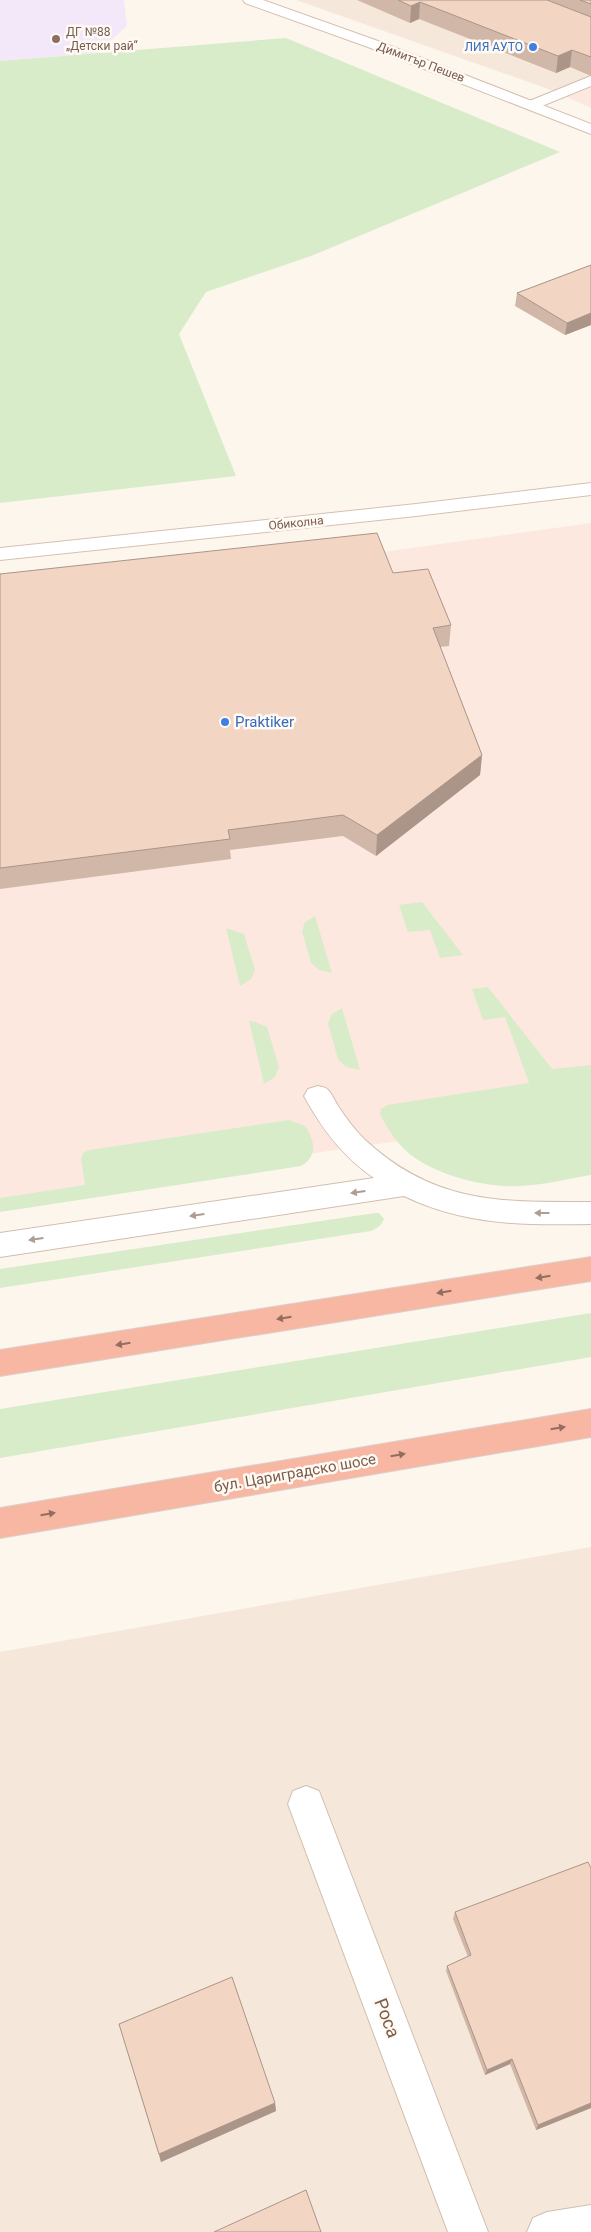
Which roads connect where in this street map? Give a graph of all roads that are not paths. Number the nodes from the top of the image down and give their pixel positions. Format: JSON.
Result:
{"nodes":[{"id":1,"x":250,"y":0,"type":"edge"},
{"id":2,"x":591,"y":81,"type":"edge"},
{"id":3,"x":532,"y":105,"type":"junction"},
{"id":4,"x":591,"y":129,"type":"edge"},
{"id":5,"x":591,"y":489,"type":"edge"},
{"id":6,"x":0,"y":554,"type":"edge"},
{"id":7,"x":318,"y":1096,"type":"dead end"},
{"id":8,"x":406,"y":1184,"type":"junction"},
{"id":9,"x":591,"y":1213,"type":"edge"},
{"id":10,"x":0,"y":1245,"type":"edge"},
{"id":11,"x":591,"y":1269,"type":"edge"},
{"id":12,"x":0,"y":1363,"type":"edge"},
{"id":13,"x":591,"y":1423,"type":"edge"},
{"id":14,"x":0,"y":1522,"type":"edge"},
{"id":15,"x":306,"y":1804,"type":"dead end"},
{"id":16,"x":591,"y":2225,"type":"edge"},
{"id":17,"x":468,"y":2232,"type":"edge"},
{"id":18,"x":548,"y":2232,"type":"edge"}],
"edges":[{"from":1,"to":3,"type":"street","name":"Димитър Пешев"},
{"from":2,"to":3,"type":"street"},
{"from":3,"to":4,"type":"street","name":"Димитър Пешев"},
{"from":5,"to":6,"type":"street","name":"Обиколна"},
{"from":7,"to":8,"type":"street"},
{"from":9,"to":8,"type":"street","one_way":true},
{"from":8,"to":10,"type":"street","one_way":true},
{"from":11,"to":12,"type":"highway","one_way":true},
{"from":14,"to":13,"type":"highway","name":"бул. Цариградско шосе","one_way":true},
{"from":15,"to":17,"type":"street","name":"Роса"},
{"from":16,"to":18,"type":"street"}]}
